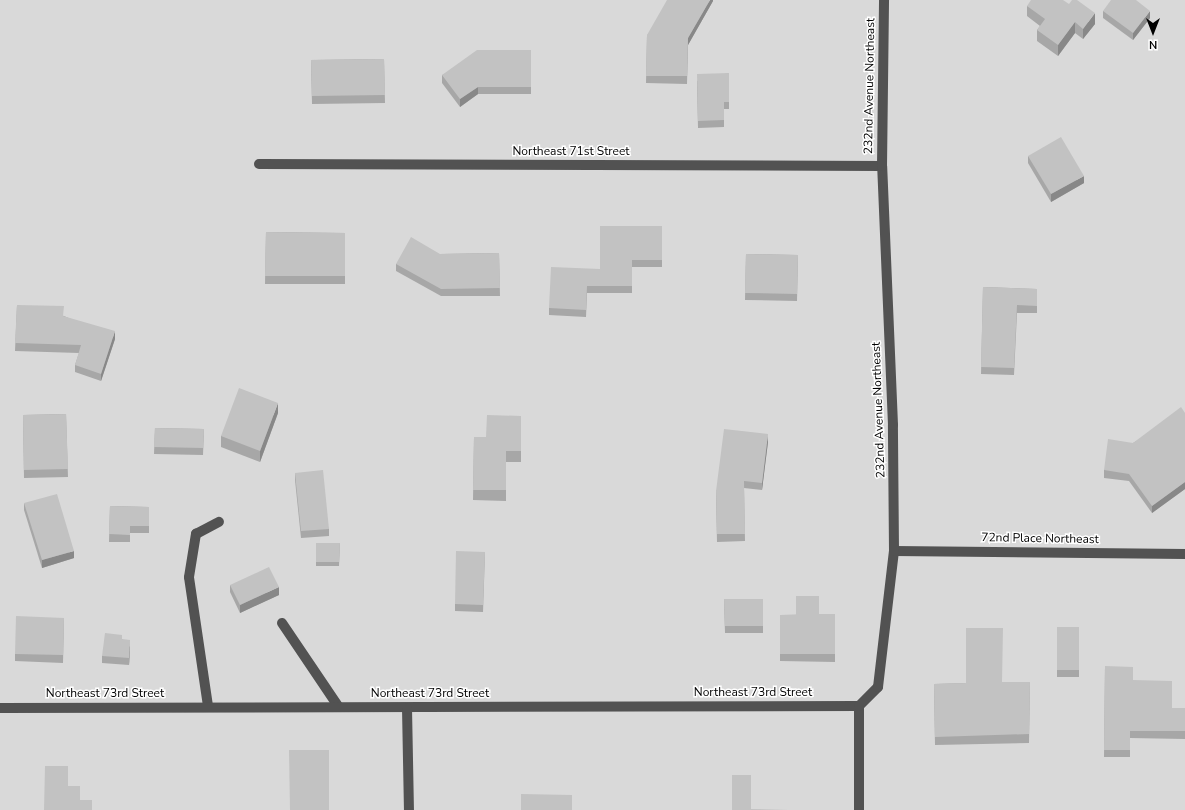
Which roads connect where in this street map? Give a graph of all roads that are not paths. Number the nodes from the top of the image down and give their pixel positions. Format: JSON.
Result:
{"nodes":[{"id":1,"x":884,"y":0,"type":"edge"},
{"id":2,"x":260,"y":164,"type":"dead end"},
{"id":3,"x":882,"y":166,"type":"junction"},
{"id":4,"x":219,"y":522,"type":"dead end"},
{"id":5,"x":894,"y":551,"type":"junction"},
{"id":6,"x":1185,"y":554,"type":"edge"},
{"id":7,"x":282,"y":623,"type":"dead end"},
{"id":8,"x":208,"y":706,"type":"junction"},
{"id":9,"x":338,"y":706,"type":"junction"},
{"id":10,"x":859,"y":706,"type":"junction"},
{"id":11,"x":0,"y":708,"type":"edge"},
{"id":12,"x":407,"y":708,"type":"junction"},
{"id":13,"x":408,"y":810,"type":"edge"},
{"id":14,"x":859,"y":810,"type":"edge"}],
"edges":[{"from":1,"to":3,"type":"street","name":"232nd Avenue Northeast"},
{"from":2,"to":3,"type":"street","name":"Northeast 71st Street"},
{"from":3,"to":5,"type":"street","name":"232nd Avenue Northeast"},
{"from":4,"to":8,"type":"street"},
{"from":5,"to":6,"type":"street","name":"72nd Place Northeast"},
{"from":5,"to":10,"type":"street","name":"232nd Avenue Northeast"},
{"from":7,"to":9,"type":"street"},
{"from":8,"to":9,"type":"street","name":"Northeast 73rd Street"},
{"from":8,"to":11,"type":"street","name":"Northeast 73rd Street"},
{"from":9,"to":12,"type":"street","name":"Northeast 73rd Street"},
{"from":10,"to":12,"type":"street","name":"Northeast 73rd Street"},
{"from":10,"to":14,"type":"street"},
{"from":12,"to":13,"type":"street"}]}
